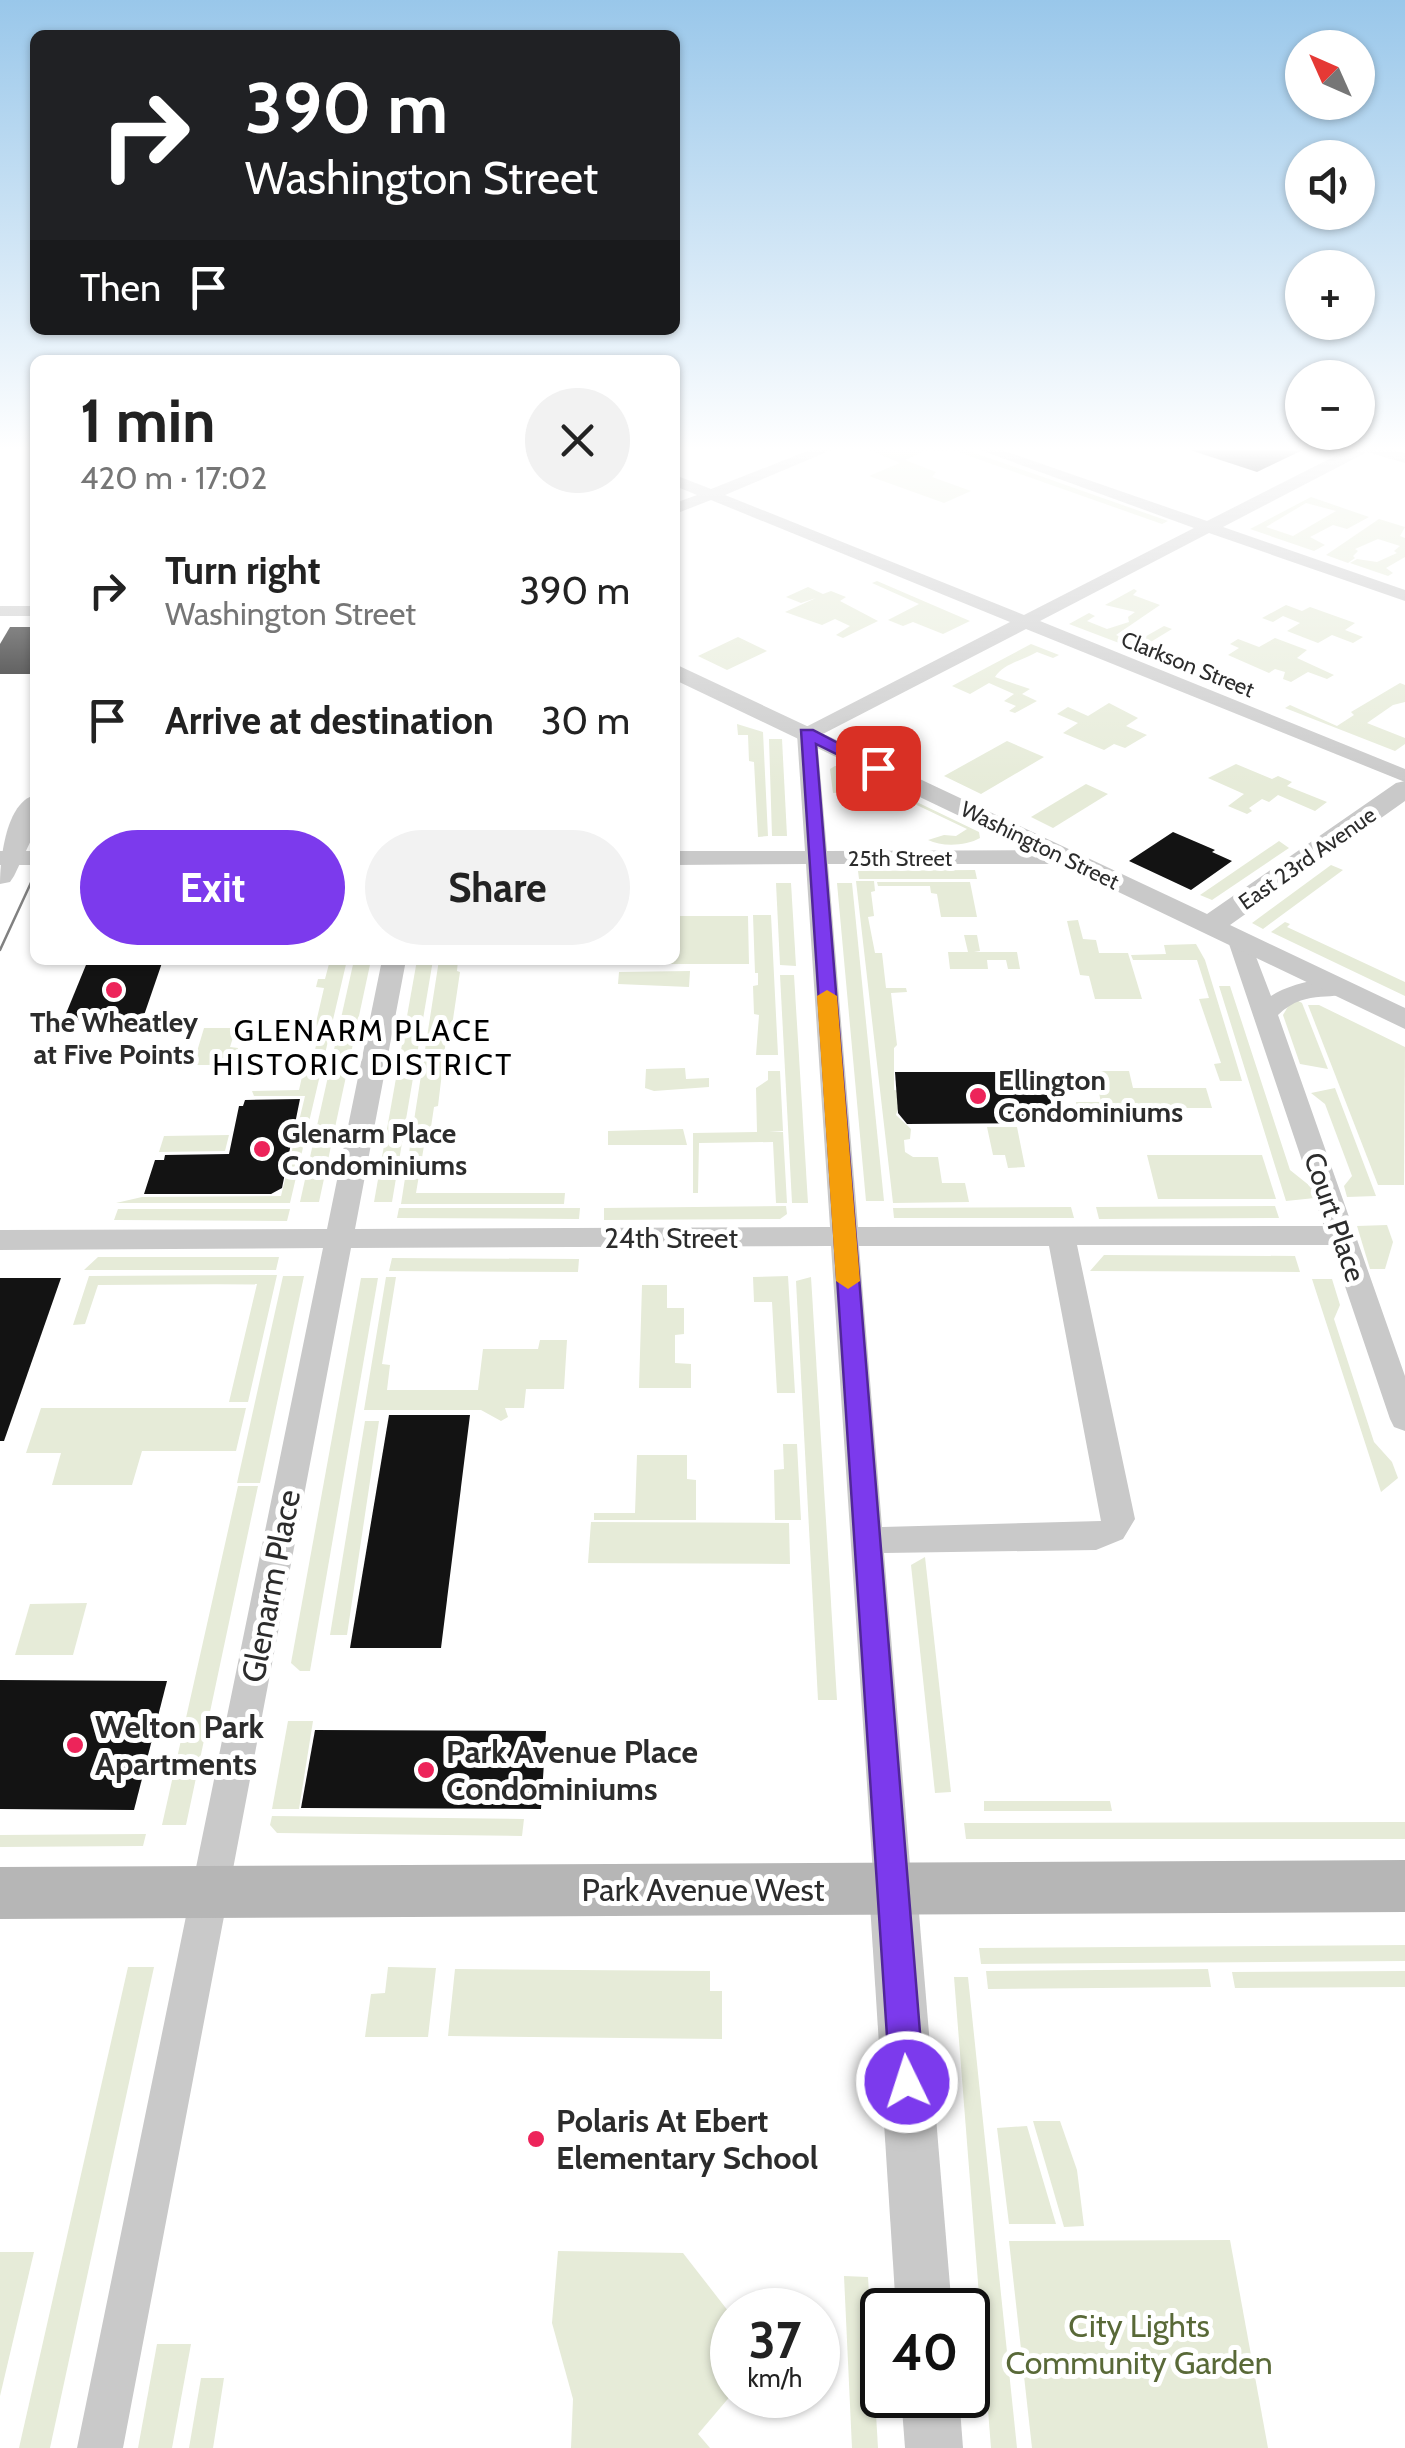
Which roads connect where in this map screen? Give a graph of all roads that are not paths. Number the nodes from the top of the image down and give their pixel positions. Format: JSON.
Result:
{"nodes":[{"id":1,"x":872,"y":560,"type":"edge"},
{"id":2,"x":1144,"y":560,"type":"edge"},
{"id":3,"x":1303,"y":560,"type":"edge"},
{"id":4,"x":1405,"y":596,"type":"edge"},
{"id":5,"x":30,"y":610,"type":"edge"},
{"id":6,"x":0,"y":611,"type":"edge"},
{"id":7,"x":1024,"y":622,"type":"junction"},
{"id":8,"x":680,"y":673,"type":"edge"},
{"id":9,"x":807,"y":734,"type":"junction"},
{"id":10,"x":1405,"y":776,"type":"edge"},
{"id":11,"x":1405,"y":789,"type":"edge"},
{"id":12,"x":30,"y":816,"type":"edge"},
{"id":13,"x":1064,"y":857,"type":"junction"},
{"id":14,"x":680,"y":858,"type":"edge"},
{"id":15,"x":816,"y":858,"type":"junction"},
{"id":16,"x":11,"y":863,"type":"edge"},
{"id":17,"x":1210,"y":926,"type":"junction"},
{"id":18,"x":1240,"y":941,"type":"junction"},
{"id":19,"x":393,"y":965,"type":"edge"},
{"id":20,"x":1341,"y":989,"type":"junction"},
{"id":21,"x":1265,"y":1014,"type":"junction"},
{"id":22,"x":1405,"y":1020,"type":"edge"},
{"id":23,"x":1061,"y":1235,"type":"junction"},
{"id":24,"x":1342,"y":1235,"type":"junction"},
{"id":25,"x":844,"y":1238,"type":"junction"},
{"id":26,"x":339,"y":1239,"type":"junction"},
{"id":27,"x":0,"y":1240,"type":"edge"},
{"id":28,"x":1405,"y":1419,"type":"edge"},
{"id":29,"x":867,"y":1540,"type":"junction"},
{"id":30,"x":1405,"y":1886,"type":"edge"},
{"id":31,"x":893,"y":1889,"type":"junction"},
{"id":32,"x":210,"y":1892,"type":"junction"},
{"id":33,"x":0,"y":1893,"type":"edge"},
{"id":34,"x":922,"y":2288,"type":"edge"},
{"id":35,"x":932,"y":2418,"type":"edge"},
{"id":36,"x":100,"y":2448,"type":"edge"},
{"id":37,"x":934,"y":2448,"type":"edge"}],
"edges":[{"from":1,"to":7,"type":"street","name":"Clarkson Street"},
{"from":2,"to":7,"type":"street"},
{"from":3,"to":4,"type":"street"},
{"from":5,"to":6,"type":"street"},
{"from":7,"to":9,"type":"street"},
{"from":7,"to":10,"type":"street","name":"Clarkson Street"},
{"from":8,"to":9,"type":"street","name":"Washington Street"},
{"from":9,"to":13,"type":"street","name":"Washington Street"},
{"from":9,"to":15,"type":"street"},
{"from":11,"to":17,"type":"street","name":"East 23rd Avenue"},
{"from":12,"to":16,"type":"street"},
{"from":13,"to":15,"type":"street","name":"25th Street"},
{"from":13,"to":17,"type":"street","name":"Washington Street"},
{"from":14,"to":15,"type":"street","name":"25th Street"},
{"from":15,"to":25,"type":"street"},
{"from":17,"to":18,"type":"street","name":"Washington Street"},
{"from":18,"to":20,"type":"street","name":"Washington Street"},
{"from":18,"to":21,"type":"street","name":"Court Place"},
{"from":19,"to":26,"type":"street","name":"Glenarm Place"},
{"from":20,"to":21,"type":"street"},
{"from":20,"to":22,"type":"street","name":"Washington Street"},
{"from":21,"to":24,"type":"street","name":"Court Place"},
{"from":23,"to":24,"type":"street","name":"24th Street"},
{"from":23,"to":25,"type":"street","name":"24th Street"},
{"from":23,"to":29,"type":"street"},
{"from":24,"to":28,"type":"street","name":"Court Place"},
{"from":25,"to":26,"type":"street","name":"24th Street"},
{"from":25,"to":29,"type":"street"},
{"from":26,"to":27,"type":"street","name":"24th Street"},
{"from":26,"to":32,"type":"street","name":"Glenarm Place"},
{"from":29,"to":31,"type":"street"},
{"from":30,"to":31,"type":"main road","name":"Park Avenue West"},
{"from":31,"to":32,"type":"main road","name":"Park Avenue West"},
{"from":31,"to":34,"type":"street"},
{"from":32,"to":33,"type":"main road","name":"Park Avenue West"},
{"from":32,"to":36,"type":"street","name":"Glenarm Place"},
{"from":35,"to":37,"type":"street"}]}
